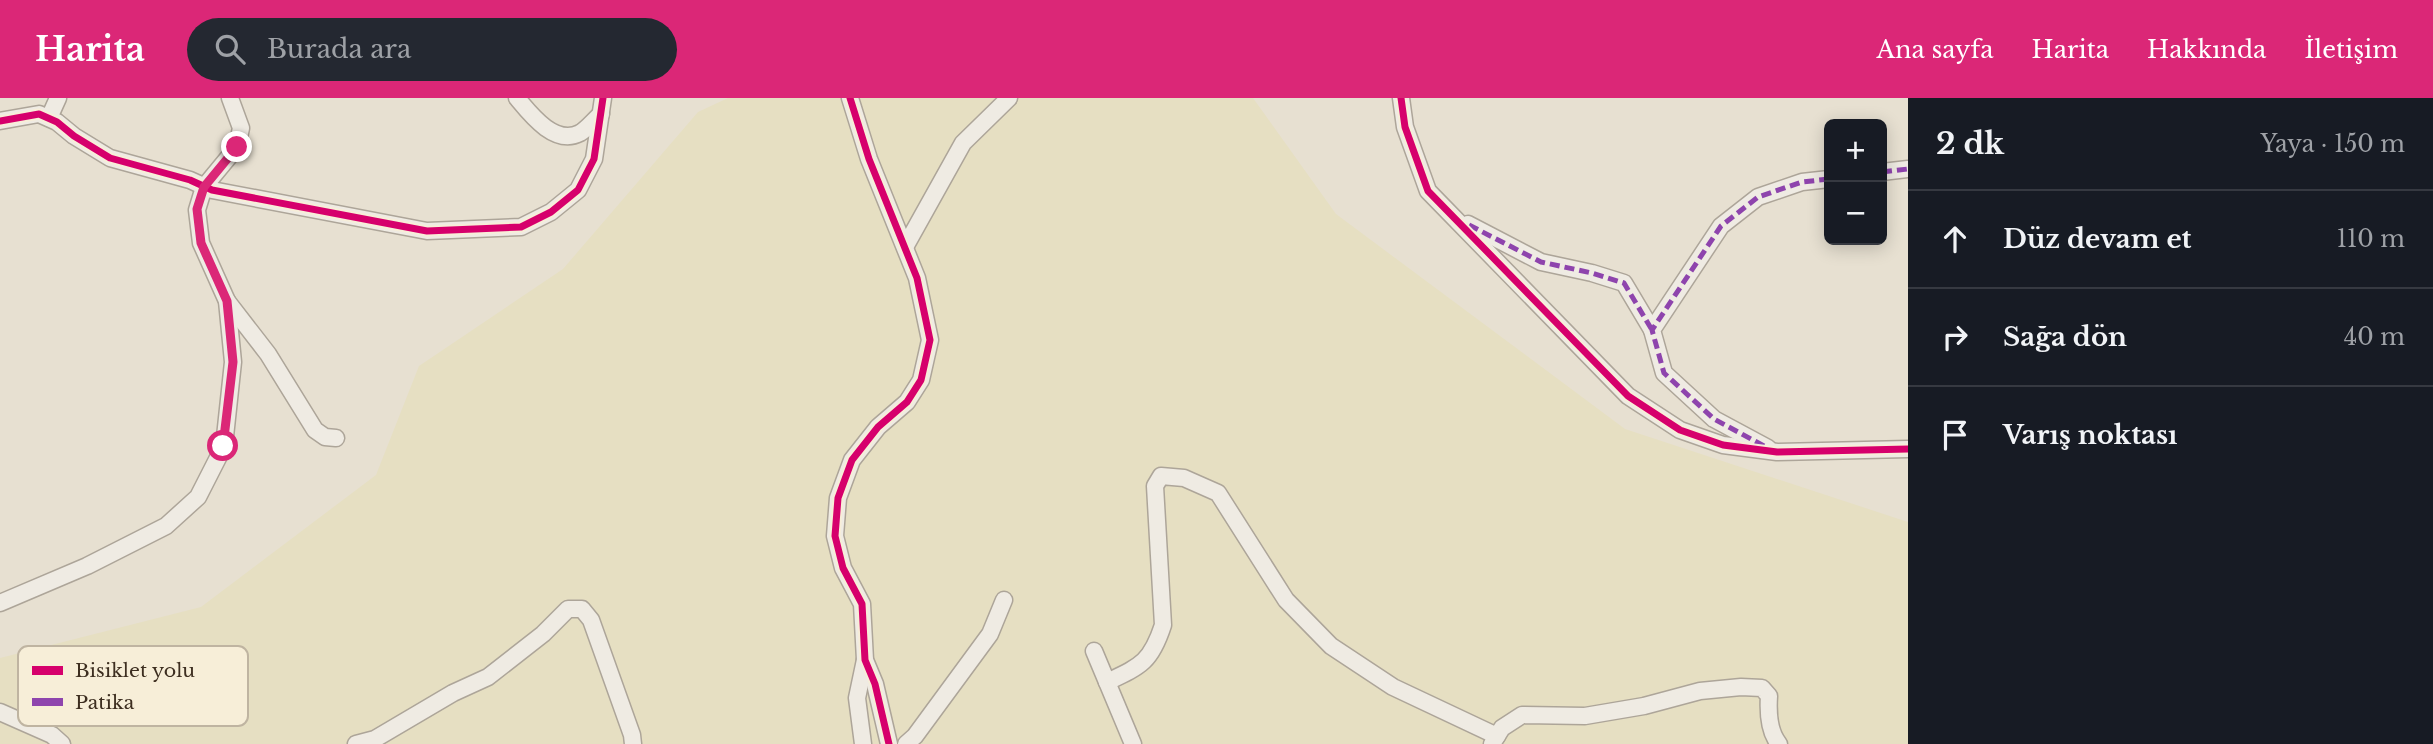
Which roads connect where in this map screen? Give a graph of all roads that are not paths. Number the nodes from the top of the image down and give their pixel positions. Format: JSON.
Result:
{"nodes":[{"id":1,"x":58,"y":98,"type":"edge"},
{"id":2,"x":230,"y":98,"type":"edge"},
{"id":3,"x":517,"y":98,"type":"edge"},
{"id":4,"x":850,"y":98,"type":"edge"},
{"id":5,"x":1009,"y":98,"type":"edge"},
{"id":6,"x":1401,"y":98,"type":"edge"},
{"id":7,"x":602,"y":106,"type":"edge"},
{"id":8,"x":49,"y":118,"type":"junction"},
{"id":9,"x":0,"y":121,"type":"edge"},
{"id":10,"x":1908,"y":169,"type":"edge"},
{"id":11,"x":1887,"y":171,"type":"edge"},
{"id":12,"x":1824,"y":180,"type":"edge"},
{"id":13,"x":204,"y":187,"type":"junction"},
{"id":14,"x":1456,"y":219,"type":"junction"},
{"id":15,"x":905,"y":247,"type":"junction"},
{"id":16,"x":227,"y":301,"type":"junction"},
{"id":17,"x":1652,"y":330,"type":"junction"},
{"id":18,"x":336,"y":438,"type":"dead end"},
{"id":19,"x":1908,"y":449,"type":"edge"},
{"id":20,"x":1777,"y":452,"type":"junction"},
{"id":21,"x":1004,"y":600,"type":"dead end"},
{"id":22,"x":0,"y":603,"type":"edge"},
{"id":23,"x":1094,"y":651,"type":"dead end"},
{"id":24,"x":865,"y":660,"type":"junction"},
{"id":25,"x":1107,"y":682,"type":"junction"},
{"id":26,"x":0,"y":712,"type":"edge"},
{"id":27,"x":18,"y":720,"type":"edge"},
{"id":28,"x":32,"y":726,"type":"edge"},
{"id":29,"x":1494,"y":740,"type":"edge"},
{"id":30,"x":62,"y":744,"type":"edge"},
{"id":31,"x":356,"y":744,"type":"edge"},
{"id":32,"x":633,"y":744,"type":"edge"},
{"id":33,"x":863,"y":744,"type":"edge"},
{"id":34,"x":889,"y":744,"type":"edge"},
{"id":35,"x":906,"y":744,"type":"edge"},
{"id":36,"x":1133,"y":744,"type":"edge"},
{"id":37,"x":1779,"y":744,"type":"edge"}],
"edges":[{"from":1,"to":8,"type":"street"},
{"from":2,"to":13,"type":"street"},
{"from":3,"to":7,"type":"street"},
{"from":4,"to":15,"type":"street"},
{"from":5,"to":15,"type":"street"},
{"from":6,"to":14,"type":"street"},
{"from":7,"to":13,"type":"street"},
{"from":8,"to":9,"type":"street"},
{"from":8,"to":13,"type":"street"},
{"from":10,"to":11,"type":"street"},
{"from":12,"to":17,"type":"street"},
{"from":13,"to":16,"type":"street"},
{"from":14,"to":17,"type":"street"},
{"from":14,"to":20,"type":"street"},
{"from":15,"to":24,"type":"street"},
{"from":16,"to":18,"type":"street"},
{"from":16,"to":22,"type":"street"},
{"from":17,"to":20,"type":"street"},
{"from":19,"to":20,"type":"street"},
{"from":21,"to":35,"type":"street"},
{"from":23,"to":25,"type":"street"},
{"from":24,"to":33,"type":"street"},
{"from":24,"to":34,"type":"street"},
{"from":25,"to":29,"type":"street"},
{"from":25,"to":36,"type":"street"},
{"from":26,"to":27,"type":"street"},
{"from":28,"to":30,"type":"street"},
{"from":29,"to":37,"type":"street"},
{"from":31,"to":32,"type":"street"}]}
